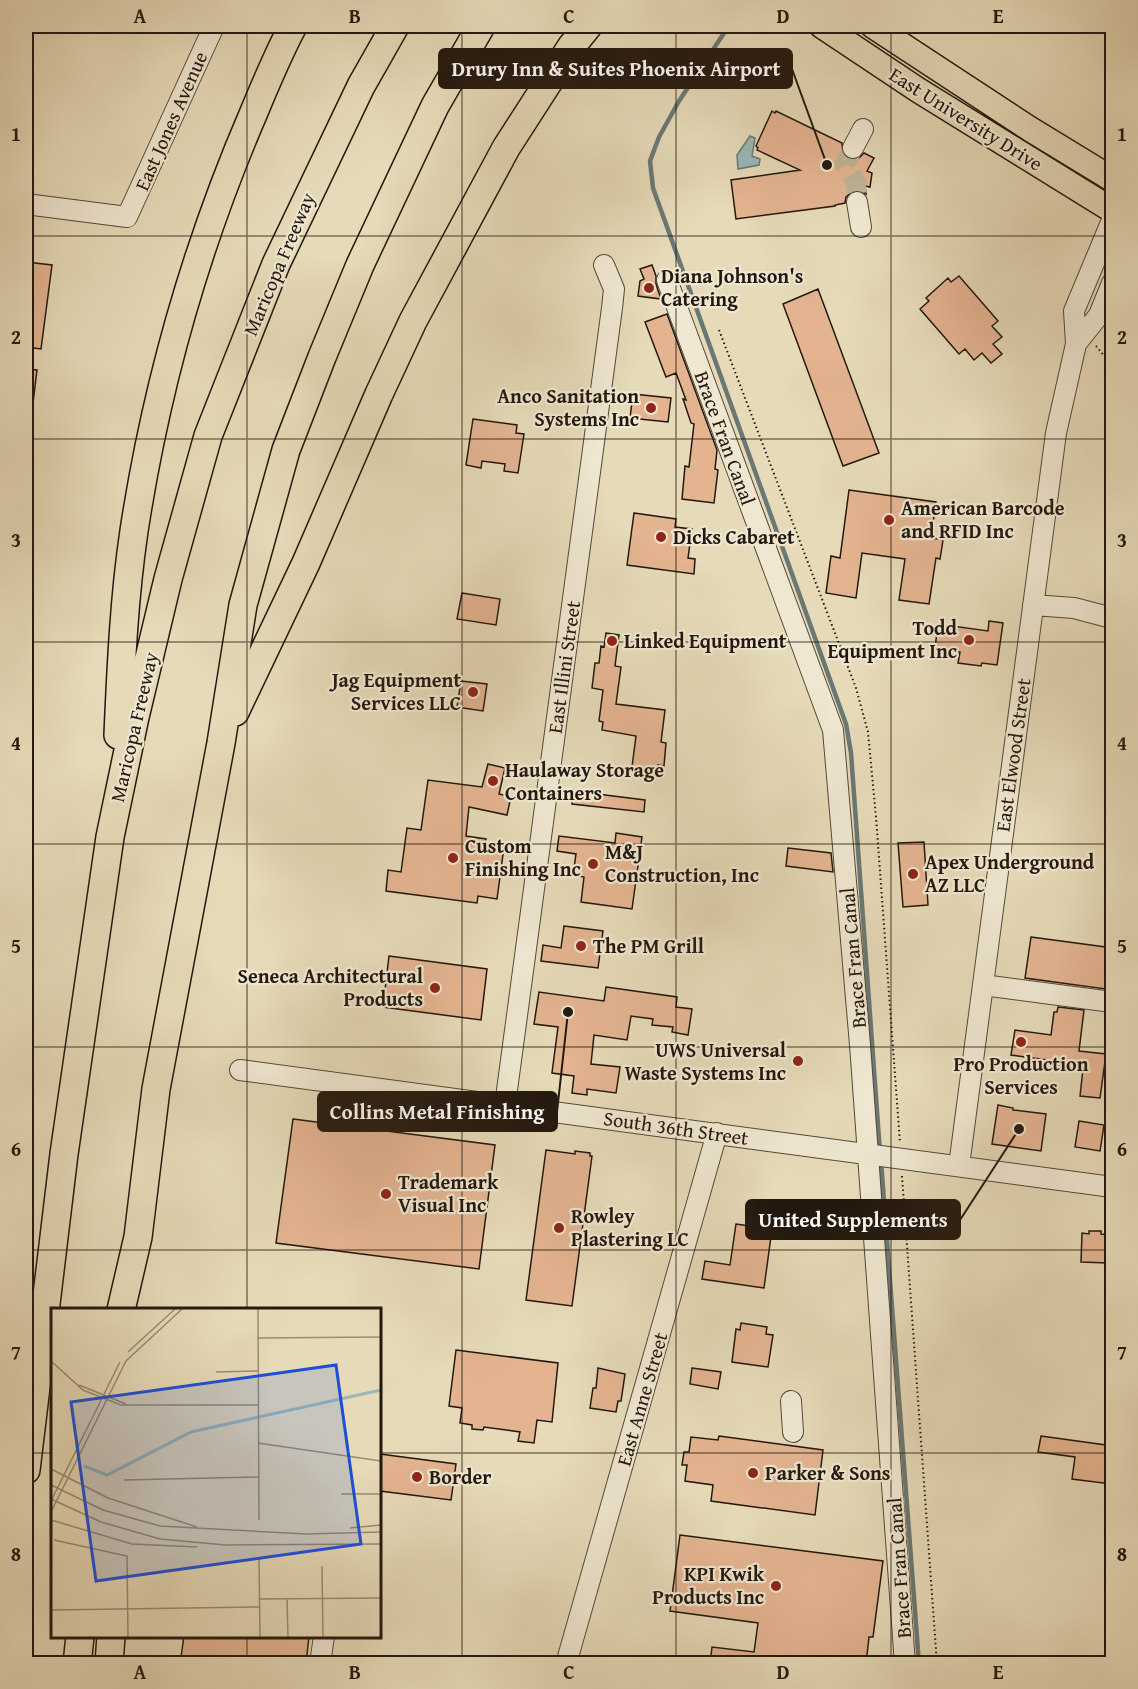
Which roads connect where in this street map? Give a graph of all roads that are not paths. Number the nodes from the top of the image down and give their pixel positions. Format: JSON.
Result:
{"nodes":[{"id":1,"x":214,"y":26,"type":"edge"},
{"id":2,"x":293,"y":26,"type":"edge"},
{"id":3,"x":395,"y":26,"type":"edge"},
{"id":4,"x":481,"y":26,"type":"edge"},
{"id":5,"x":588,"y":26,"type":"edge"},
{"id":6,"x":822,"y":26,"type":"edge"},
{"id":7,"x":873,"y":26,"type":"edge"},
{"id":8,"x":863,"y":129,"type":"dead end"},
{"id":9,"x":853,"y":148,"type":"tunnel mouth"},
{"id":10,"x":1113,"y":178,"type":"edge"},
{"id":11,"x":857,"y":202,"type":"tunnel mouth"},
{"id":12,"x":26,"y":204,"type":"edge"},
{"id":13,"x":1113,"y":210,"type":"edge"},
{"id":14,"x":1113,"y":220,"type":"edge"},
{"id":15,"x":861,"y":227,"type":"dead end"},
{"id":16,"x":604,"y":265,"type":"dead end"},
{"id":17,"x":667,"y":280,"type":"dead end"},
{"id":18,"x":1113,"y":283,"type":"edge"},
{"id":19,"x":1076,"y":344,"type":"junction"},
{"id":20,"x":1033,"y":605,"type":"junction"},
{"id":21,"x":1113,"y":618,"type":"edge"},
{"id":22,"x":221,"y":743,"type":"junction"},
{"id":23,"x":113,"y":822,"type":"junction"},
{"id":24,"x":983,"y":985,"type":"junction"},
{"id":25,"x":1113,"y":1002,"type":"edge"},
{"id":26,"x":240,"y":1070,"type":"dead end"},
{"id":27,"x":505,"y":1105,"type":"junction"},
{"id":28,"x":717,"y":1134,"type":"junction"},
{"id":29,"x":869,"y":1153,"type":"junction"},
{"id":30,"x":958,"y":1166,"type":"junction"},
{"id":31,"x":1113,"y":1186,"type":"edge"},
{"id":32,"x":138,"y":1237,"type":"junction"},
{"id":33,"x":121,"y":1308,"type":"edge"},
{"id":34,"x":132,"y":1308,"type":"edge"},
{"id":35,"x":792,"y":1401,"type":"dead end"},
{"id":36,"x":794,"y":1431,"type":"dead end"},
{"id":37,"x":26,"y":1470,"type":"edge"},
{"id":38,"x":80,"y":1638,"type":"edge"},
{"id":39,"x":111,"y":1638,"type":"edge"},
{"id":40,"x":324,"y":1638,"type":"edge"},
{"id":41,"x":77,"y":1664,"type":"edge"},
{"id":42,"x":109,"y":1664,"type":"edge"},
{"id":43,"x":320,"y":1664,"type":"edge"},
{"id":44,"x":566,"y":1664,"type":"edge"},
{"id":45,"x":905,"y":1664,"type":"edge"}],
"edges":[{"from":1,"to":12,"type":"street","name":"East Jones Avenue"},
{"from":2,"to":23,"type":"highway"},
{"from":3,"to":23,"type":"highway","name":"Maricopa Freeway"},
{"from":4,"to":22,"type":"highway"},
{"from":5,"to":22,"type":"highway"},
{"from":6,"to":13,"type":"main road","name":"East University Drive"},
{"from":7,"to":10,"type":"main road","name":"East University Drive"},
{"from":8,"to":9,"type":"street"},
{"from":11,"to":15,"type":"street"},
{"from":14,"to":19,"type":"street","name":"East Elwood Street"},
{"from":16,"to":27,"type":"street","name":"East Illini Street"},
{"from":17,"to":29,"type":"street","name":"Brace Fran Canal"},
{"from":18,"to":19,"type":"street","name":"East Elwood Street"},
{"from":19,"to":20,"type":"street","name":"East Elwood Street"},
{"from":20,"to":21,"type":"street"},
{"from":20,"to":24,"type":"street","name":"East Elwood Street"},
{"from":22,"to":32,"type":"highway"},
{"from":23,"to":37,"type":"highway","name":"Maricopa Freeway"},
{"from":24,"to":25,"type":"street"},
{"from":24,"to":30,"type":"street","name":"East Elwood Street"},
{"from":26,"to":27,"type":"street","name":"South 36th Street"},
{"from":27,"to":28,"type":"street","name":"South 36th Street"},
{"from":28,"to":29,"type":"street","name":"South 36th Street"},
{"from":28,"to":44,"type":"street","name":"East Anne Street"},
{"from":29,"to":30,"type":"street","name":"South 36th Street"},
{"from":29,"to":45,"type":"street","name":"Brace Fran Canal"},
{"from":30,"to":31,"type":"street","name":"South 36th Street"},
{"from":32,"to":33,"type":"highway"},
{"from":32,"to":34,"type":"highway"},
{"from":35,"to":36,"type":"street"},
{"from":38,"to":41,"type":"highway"},
{"from":39,"to":42,"type":"highway"},
{"from":40,"to":43,"type":"street"}]}
